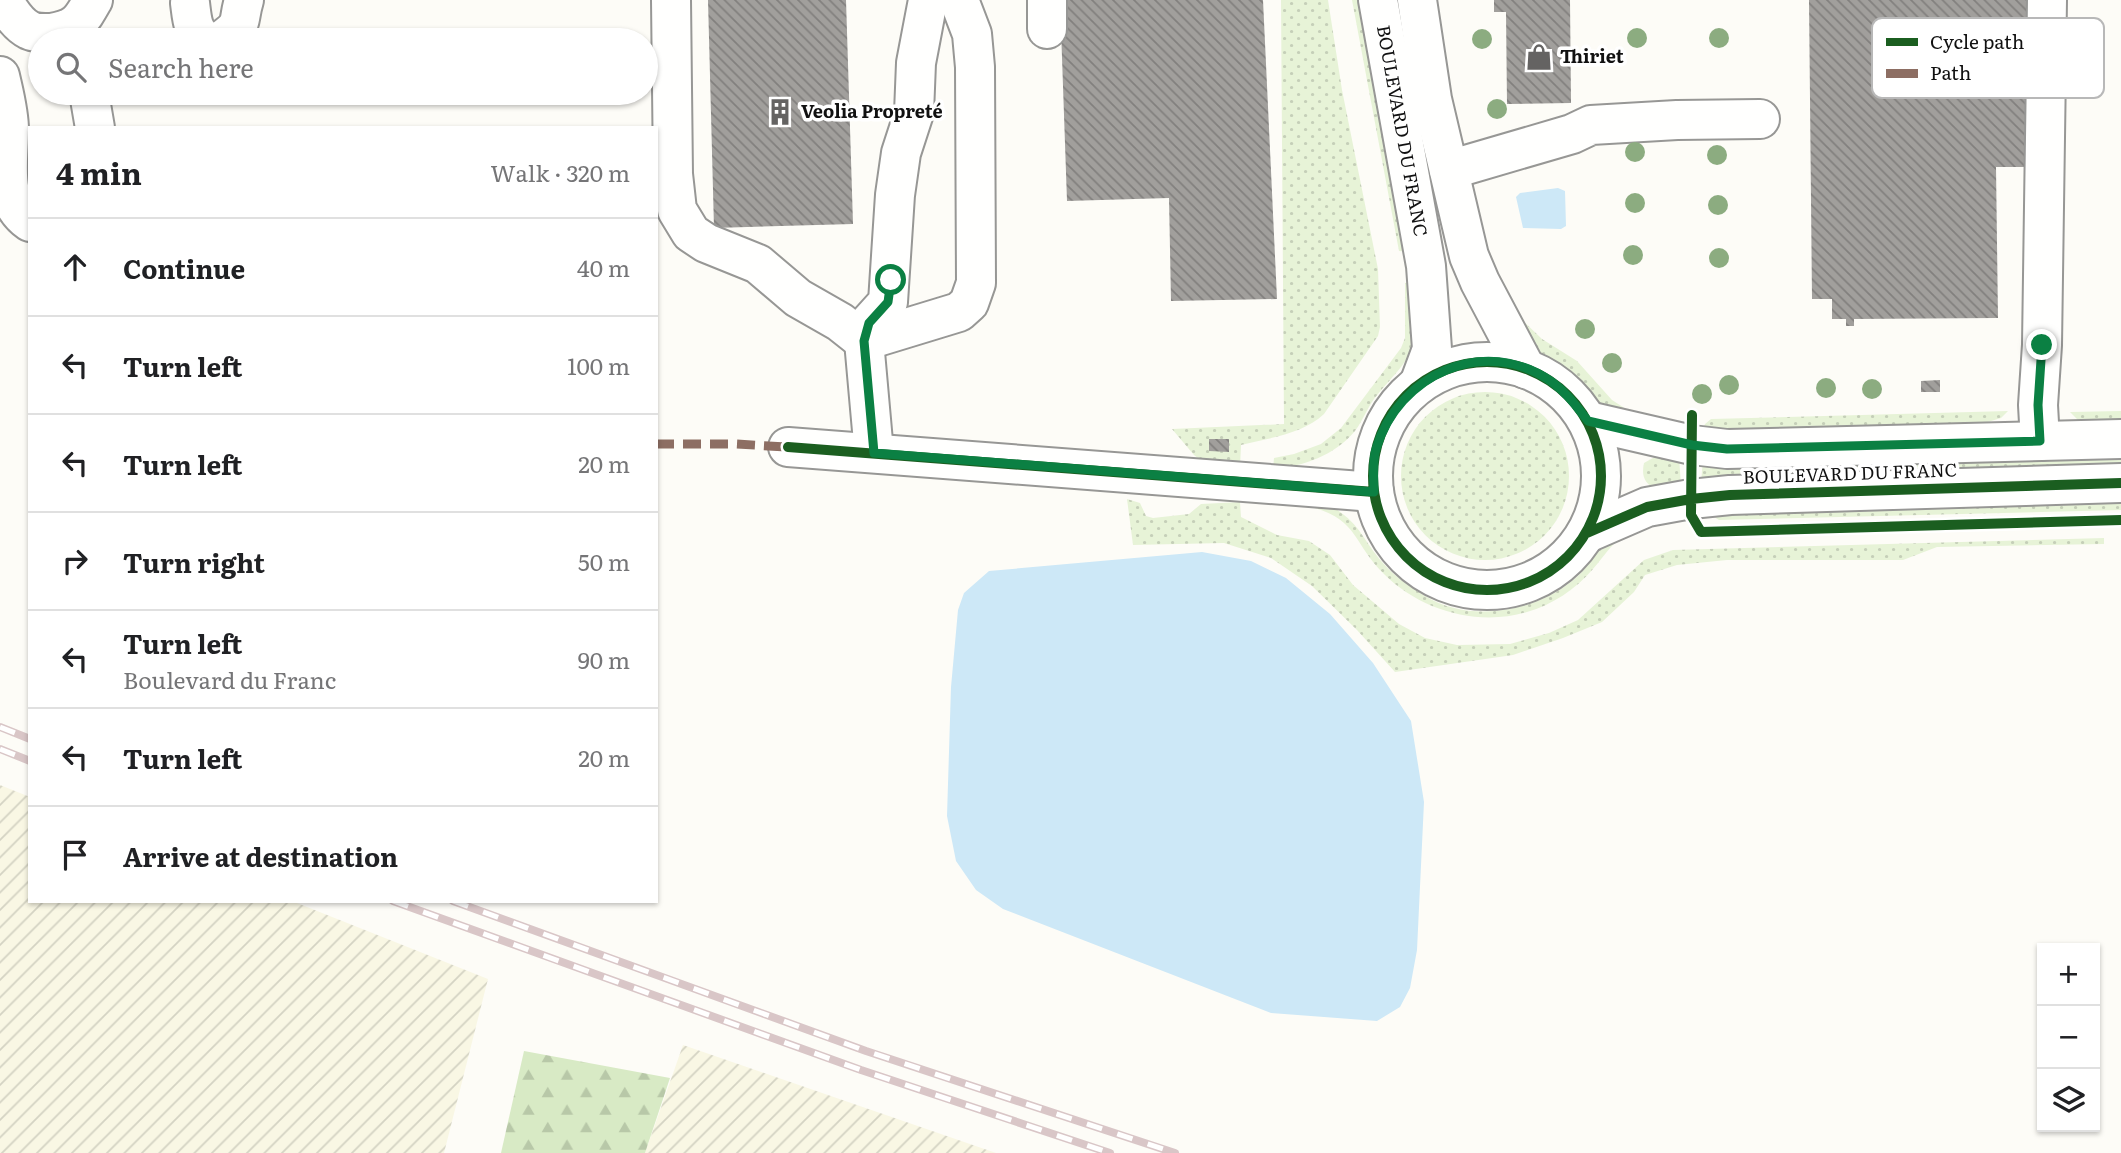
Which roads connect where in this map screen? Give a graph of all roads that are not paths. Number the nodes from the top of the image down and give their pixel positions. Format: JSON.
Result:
{"nodes":[{"id":1,"x":93,"y":0,"type":"edge"},
{"id":2,"x":244,"y":0,"type":"edge"},
{"id":3,"x":671,"y":0,"type":"edge"},
{"id":4,"x":928,"y":0,"type":"edge"},
{"id":5,"x":958,"y":0,"type":"edge"},
{"id":6,"x":1378,"y":0,"type":"edge"},
{"id":7,"x":1417,"y":0,"type":"edge"},
{"id":8,"x":2047,"y":0,"type":"edge"},
{"id":9,"x":2,"y":4,"type":"edge"},
{"id":10,"x":190,"y":4,"type":"dead end"},
{"id":11,"x":2047,"y":18,"type":"edge"},
{"id":12,"x":75,"y":28,"type":"edge"},
{"id":13,"x":194,"y":28,"type":"edge"},
{"id":14,"x":236,"y":28,"type":"edge"},
{"id":15,"x":28,"y":30,"type":"edge"},
{"id":16,"x":0,"y":76,"type":"edge"},
{"id":17,"x":2046,"y":98,"type":"edge"},
{"id":18,"x":91,"y":105,"type":"edge"},
{"id":19,"x":1760,"y":120,"type":"dead end"},
{"id":20,"x":95,"y":126,"type":"edge"},
{"id":21,"x":1449,"y":170,"type":"junction"},
{"id":22,"x":28,"y":221,"type":"edge"},
{"id":23,"x":864,"y":341,"type":"junction"},
{"id":24,"x":1527,"y":369,"type":"junction"},
{"id":25,"x":1419,"y":384,"type":"junction"},
{"id":26,"x":1588,"y":421,"type":"junction"},
{"id":27,"x":2121,"y":439,"type":"edge"},
{"id":28,"x":2040,"y":441,"type":"junction"},
{"id":29,"x":788,"y":447,"type":"dead end"},
{"id":30,"x":874,"y":453,"type":"junction"},
{"id":31,"x":2121,"y":483,"type":"edge"},
{"id":32,"x":1374,"y":492,"type":"junction"},
{"id":33,"x":1587,"y":533,"type":"junction"}],
"edges":[{"from":1,"to":12,"type":"street"},
{"from":2,"to":14,"type":"street"},
{"from":3,"to":23,"type":"street"},
{"from":4,"to":23,"type":"street"},
{"from":5,"to":23,"type":"street"},
{"from":6,"to":25,"type":"street","name":"BOULEVARD DU FRANC"},
{"from":7,"to":21,"type":"street","name":"BOULEVARD DU FRANC"},
{"from":8,"to":11,"type":"street"},
{"from":9,"to":15,"type":"street"},
{"from":10,"to":13,"type":"street"},
{"from":16,"to":22,"type":"street"},
{"from":17,"to":28,"type":"street"},
{"from":18,"to":20,"type":"street"},
{"from":19,"to":21,"type":"street"},
{"from":21,"to":24,"type":"street","name":"BOULEVARD DU FRANC"},
{"from":23,"to":30,"type":"street"},
{"from":24,"to":25,"type":"street"},
{"from":24,"to":26,"type":"street"},
{"from":25,"to":32,"type":"street"},
{"from":26,"to":28,"type":"street","name":"BOULEVARD DU FRANC"},
{"from":26,"to":33,"type":"street"},
{"from":27,"to":28,"type":"street","name":"BOULEVARD DU FRANC"},
{"from":29,"to":30,"type":"street"},
{"from":30,"to":32,"type":"street"},
{"from":31,"to":33,"type":"street","name":"BOULEVARD DU FRANC"},
{"from":32,"to":33,"type":"street"}]}
